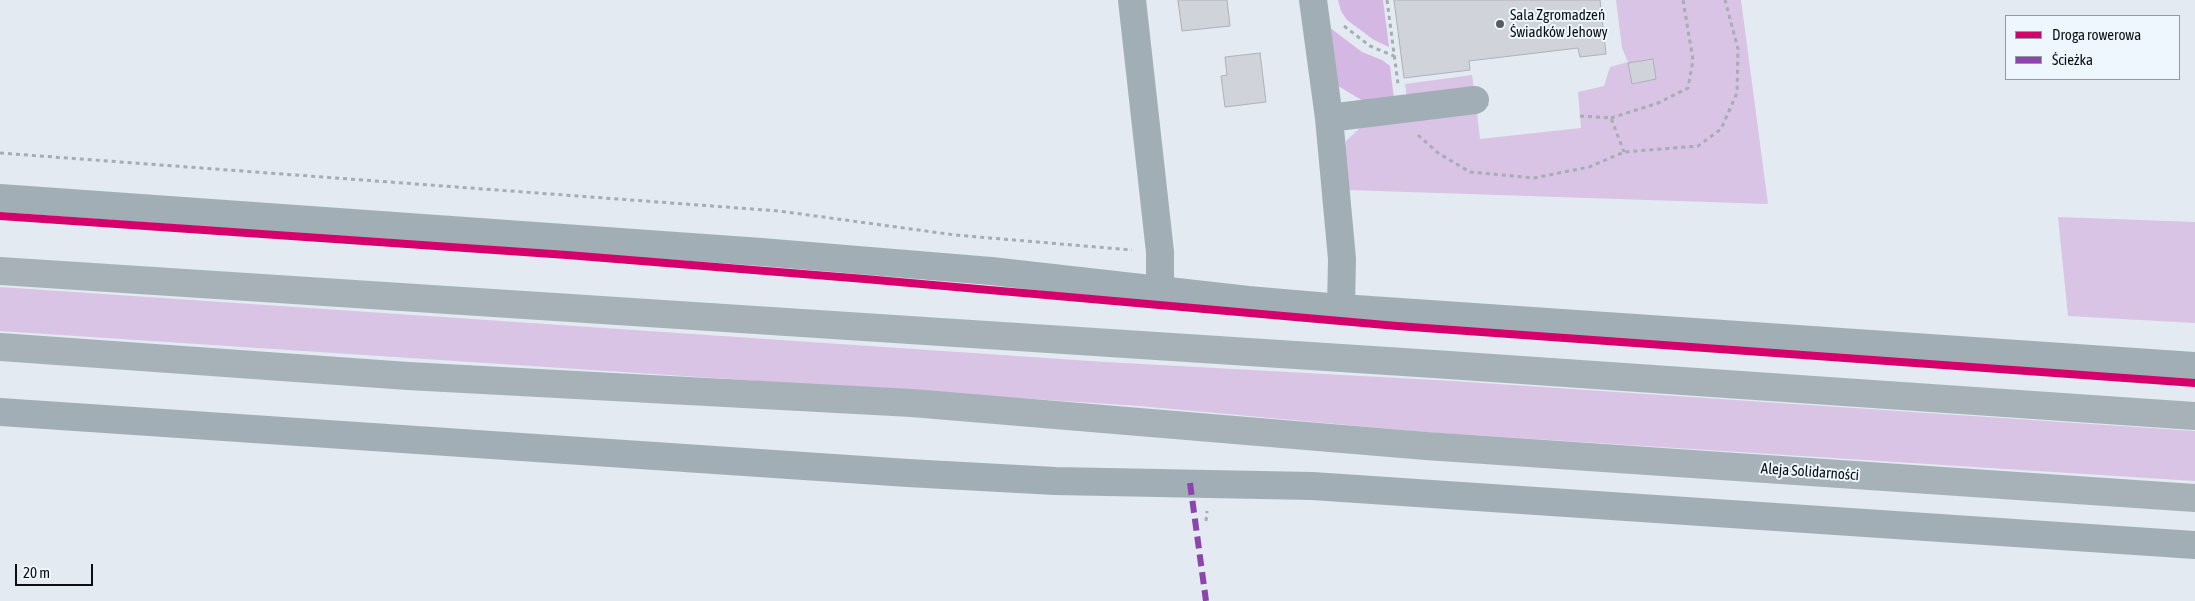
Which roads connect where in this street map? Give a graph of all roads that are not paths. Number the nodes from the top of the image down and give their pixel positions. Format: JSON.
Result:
{"nodes":[{"id":1,"x":1132,"y":0,"type":"edge"},
{"id":2,"x":1313,"y":0,"type":"edge"},
{"id":3,"x":1475,"y":100,"type":"dead end"},
{"id":4,"x":1329,"y":118,"type":"junction"},
{"id":5,"x":0,"y":198,"type":"edge"},
{"id":6,"x":0,"y":270,"type":"edge"},
{"id":7,"x":1160,"y":289,"type":"junction"},
{"id":8,"x":1341,"y":308,"type":"junction"},
{"id":9,"x":0,"y":347,"type":"edge"},
{"id":10,"x":2195,"y":366,"type":"edge"},
{"id":11,"x":0,"y":412,"type":"edge"},
{"id":12,"x":2195,"y":416,"type":"edge"},
{"id":13,"x":2195,"y":498,"type":"edge"},
{"id":14,"x":2195,"y":545,"type":"edge"}],
"edges":[{"from":1,"to":7,"type":"street"},
{"from":2,"to":4,"type":"street"},
{"from":3,"to":4,"type":"street"},
{"from":4,"to":8,"type":"street"},
{"from":5,"to":7,"type":"street"},
{"from":6,"to":12,"type":"main road"},
{"from":7,"to":8,"type":"street"},
{"from":8,"to":10,"type":"street"},
{"from":9,"to":13,"type":"main road","name":"Aleja Solidarności"},
{"from":11,"to":14,"type":"street"}]}
